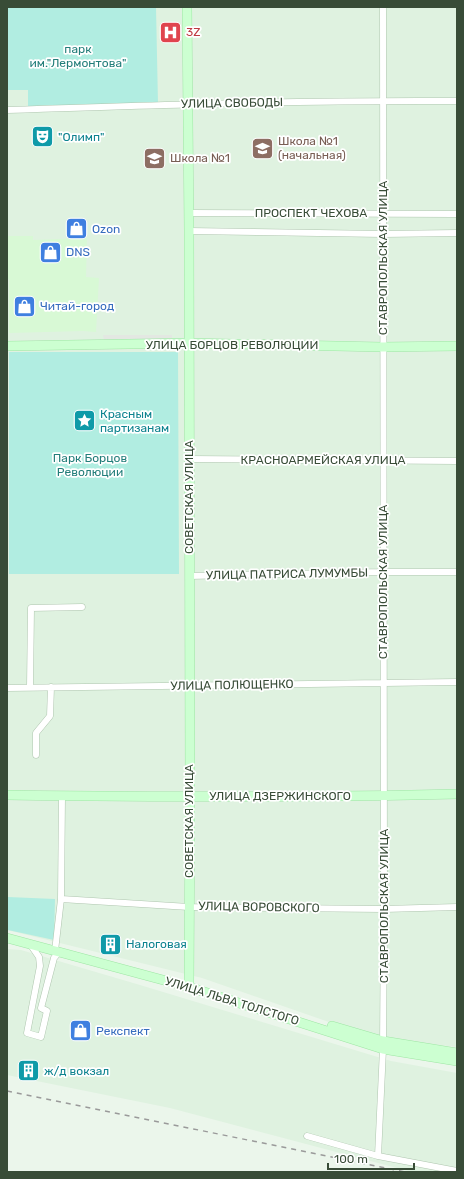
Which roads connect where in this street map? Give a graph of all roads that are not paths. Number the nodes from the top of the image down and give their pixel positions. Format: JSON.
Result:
{"nodes":[{"id":1,"x":187,"y":7,"type":"edge"},
{"id":2,"x":383,"y":7,"type":"edge"},
{"id":3,"x":384,"y":101,"type":"junction"},
{"id":4,"x":457,"y":101,"type":"edge"},
{"id":5,"x":188,"y":104,"type":"junction"},
{"id":6,"x":7,"y":110,"type":"edge"},
{"id":7,"x":188,"y":213,"type":"junction"},
{"id":8,"x":383,"y":213,"type":"junction"},
{"id":9,"x":457,"y":214,"type":"edge"},
{"id":10,"x":189,"y":231,"type":"junction"},
{"id":11,"x":457,"y":233,"type":"edge"},
{"id":12,"x":383,"y":234,"type":"junction"},
{"id":13,"x":189,"y":344,"type":"junction"},
{"id":14,"x":7,"y":346,"type":"edge"},
{"id":15,"x":457,"y":346,"type":"edge"},
{"id":16,"x":382,"y":347,"type":"junction"},
{"id":17,"x":189,"y":459,"type":"junction"},
{"id":18,"x":383,"y":461,"type":"junction"},
{"id":19,"x":457,"y":461,"type":"edge"},
{"id":20,"x":383,"y":572,"type":"junction"},
{"id":21,"x":457,"y":572,"type":"edge"},
{"id":22,"x":189,"y":576,"type":"junction"},
{"id":23,"x":82,"y":607,"type":"dead end"},
{"id":24,"x":457,"y":682,"type":"edge"},
{"id":25,"x":384,"y":683,"type":"junction"},
{"id":26,"x":189,"y":685,"type":"junction"},
{"id":27,"x":30,"y":687,"type":"junction"},
{"id":28,"x":51,"y":687,"type":"junction"},
{"id":29,"x":7,"y":688,"type":"edge"},
{"id":30,"x":36,"y":755,"type":"dead end"},
{"id":31,"x":457,"y":794,"type":"edge"},
{"id":32,"x":7,"y":795,"type":"edge"},
{"id":33,"x":62,"y":796,"type":"junction"},
{"id":34,"x":190,"y":796,"type":"junction"},
{"id":35,"x":384,"y":796,"type":"junction"},
{"id":36,"x":61,"y":899,"type":"junction"},
{"id":37,"x":189,"y":907,"type":"junction"},
{"id":38,"x":457,"y":907,"type":"edge"},
{"id":39,"x":384,"y":909,"type":"junction"},
{"id":40,"x":7,"y":938,"type":"edge"},
{"id":41,"x":30,"y":944,"type":"junction"},
{"id":42,"x":57,"y":952,"type":"junction"},
{"id":43,"x":189,"y":986,"type":"junction"},
{"id":44,"x":383,"y":1045,"type":"junction"},
{"id":45,"x":457,"y":1053,"type":"edge"},
{"id":46,"x":457,"y":1061,"type":"edge"},
{"id":47,"x":307,"y":1136,"type":"dead end"},
{"id":48,"x":378,"y":1156,"type":"junction"},
{"id":49,"x":457,"y":1171,"type":"edge"}],
"edges":[{"from":1,"to":5,"type":"street","name":"СОВЕТСКАЯ УЛИЦА"},
{"from":2,"to":3,"type":"street","name":"СТАВРОПОЛЬСКАЯ УЛИЦА"},
{"from":3,"to":4,"type":"street","name":"УЛИЦА СВОБОДЫ"},
{"from":3,"to":5,"type":"street","name":"УЛИЦА СВОБОДЫ"},
{"from":3,"to":8,"type":"street","name":"СТАВРОПОЛЬСКАЯ УЛИЦА"},
{"from":5,"to":6,"type":"street","name":"УЛИЦА СВОБОДЫ"},
{"from":5,"to":7,"type":"street","name":"СОВЕТСКАЯ УЛИЦА"},
{"from":7,"to":8,"type":"street","name":"ПРОСПЕКТ ЧЕХОВА"},
{"from":7,"to":10,"type":"street","name":"СОВЕТСКАЯ УЛИЦА"},
{"from":8,"to":9,"type":"street","name":"ПРОСПЕКТ ЧЕХОВА"},
{"from":8,"to":12,"type":"street","name":"СТАВРОПОЛЬСКАЯ УЛИЦА"},
{"from":10,"to":12,"type":"street","name":"ПРОСПЕКТ ЧЕХОВА"},
{"from":10,"to":13,"type":"street","name":"СОВЕТСКАЯ УЛИЦА"},
{"from":11,"to":12,"type":"street","name":"ПРОСПЕКТ ЧЕХОВА"},
{"from":12,"to":16,"type":"street","name":"СТАВРОПОЛЬСКАЯ УЛИЦА"},
{"from":13,"to":14,"type":"street","name":"УЛИЦА БОРЦОВ РЕВОЛЮЦИИ"},
{"from":13,"to":16,"type":"street","name":"УЛИЦА БОРЦОВ РЕВОЛЮЦИИ"},
{"from":13,"to":17,"type":"street","name":"СОВЕТСКАЯ УЛИЦА"},
{"from":15,"to":16,"type":"street","name":"УЛИЦА БОРЦОВ РЕВОЛЮЦИИ"},
{"from":16,"to":18,"type":"street","name":"СТАВРОПОЛЬСКАЯ УЛИЦА"},
{"from":17,"to":18,"type":"street","name":"КРАСНОАРМЕЙСКАЯ УЛИЦА"},
{"from":17,"to":22,"type":"street","name":"СОВЕТСКАЯ УЛИЦА"},
{"from":18,"to":19,"type":"street","name":"КРАСНОАРМЕЙСКАЯ УЛИЦА"},
{"from":18,"to":20,"type":"street","name":"СТАВРОПОЛЬСКАЯ УЛИЦА"},
{"from":20,"to":21,"type":"street","name":"УЛИЦА ПАТРИСА ЛУМУМБЫ"},
{"from":20,"to":22,"type":"street","name":"УЛИЦА ПАТРИСА ЛУМУМБЫ"},
{"from":20,"to":25,"type":"street","name":"СТАВРОПОЛЬСКАЯ УЛИЦА"},
{"from":22,"to":26,"type":"street","name":"СОВЕТСКАЯ УЛИЦА"},
{"from":23,"to":27,"type":"street"},
{"from":24,"to":25,"type":"street","name":"УЛИЦА ПОЛЮЩЕНКО"},
{"from":25,"to":26,"type":"street","name":"УЛИЦА ПОЛЮЩЕНКО"},
{"from":25,"to":35,"type":"street","name":"СТАВРОПОЛЬСКАЯ УЛИЦА"},
{"from":26,"to":28,"type":"street","name":"УЛИЦА ПОЛЮЩЕНКО"},
{"from":26,"to":34,"type":"street","name":"СОВЕТСКАЯ УЛИЦА"},
{"from":27,"to":28,"type":"street","name":"УЛИЦА ПОЛЮЩЕНКО"},
{"from":27,"to":29,"type":"street","name":"УЛИЦА ПОЛЮЩЕНКО"},
{"from":28,"to":30,"type":"street"},
{"from":31,"to":35,"type":"street","name":"УЛИЦА ДЗЕРЖИНСКОГО"},
{"from":32,"to":33,"type":"street","name":"УЛИЦА ДЗЕРЖИНСКОГО"},
{"from":33,"to":34,"type":"street","name":"УЛИЦА ДЗЕРЖИНСКОГО"},
{"from":33,"to":36,"type":"street"},
{"from":34,"to":35,"type":"street","name":"УЛИЦА ДЗЕРЖИНСКОГО"},
{"from":34,"to":37,"type":"street","name":"СОВЕТСКАЯ УЛИЦА"},
{"from":35,"to":39,"type":"street","name":"СТАВРОПОЛЬСКАЯ УЛИЦА"},
{"from":36,"to":37,"type":"street","name":"УЛИЦА ВОРОВСКОГО"},
{"from":36,"to":42,"type":"street"},
{"from":37,"to":39,"type":"street","name":"УЛИЦА ВОРОВСКОГО"},
{"from":37,"to":43,"type":"street","name":"СОВЕТСКАЯ УЛИЦА"},
{"from":38,"to":39,"type":"street","name":"УЛИЦА ВОРОВСКОГО"},
{"from":39,"to":44,"type":"street","name":"СТАВРОПОЛЬСКАЯ УЛИЦА"},
{"from":40,"to":41,"type":"street","name":"УЛИЦА ЛЬВА ТОЛСТОГО"},
{"from":41,"to":42,"type":"street","name":"УЛИЦА ЛЬВА ТОЛСТОГО"},
{"from":41,"to":42,"type":"street"},
{"from":42,"to":43,"type":"street","name":"УЛИЦА ЛЬВА ТОЛСТОГО"},
{"from":43,"to":44,"type":"street","name":"УЛИЦА ЛЬВА ТОЛСТОГО"},
{"from":44,"to":45,"type":"street","name":"УЛИЦА ЛЬВА ТОЛСТОГО"},
{"from":44,"to":46,"type":"street","name":"УЛИЦА ЛЬВА ТОЛСТОГО"},
{"from":44,"to":48,"type":"street","name":"СТАВРОПОЛЬСКАЯ УЛИЦА"},
{"from":47,"to":48,"type":"street"},
{"from":48,"to":49,"type":"street"}]}
